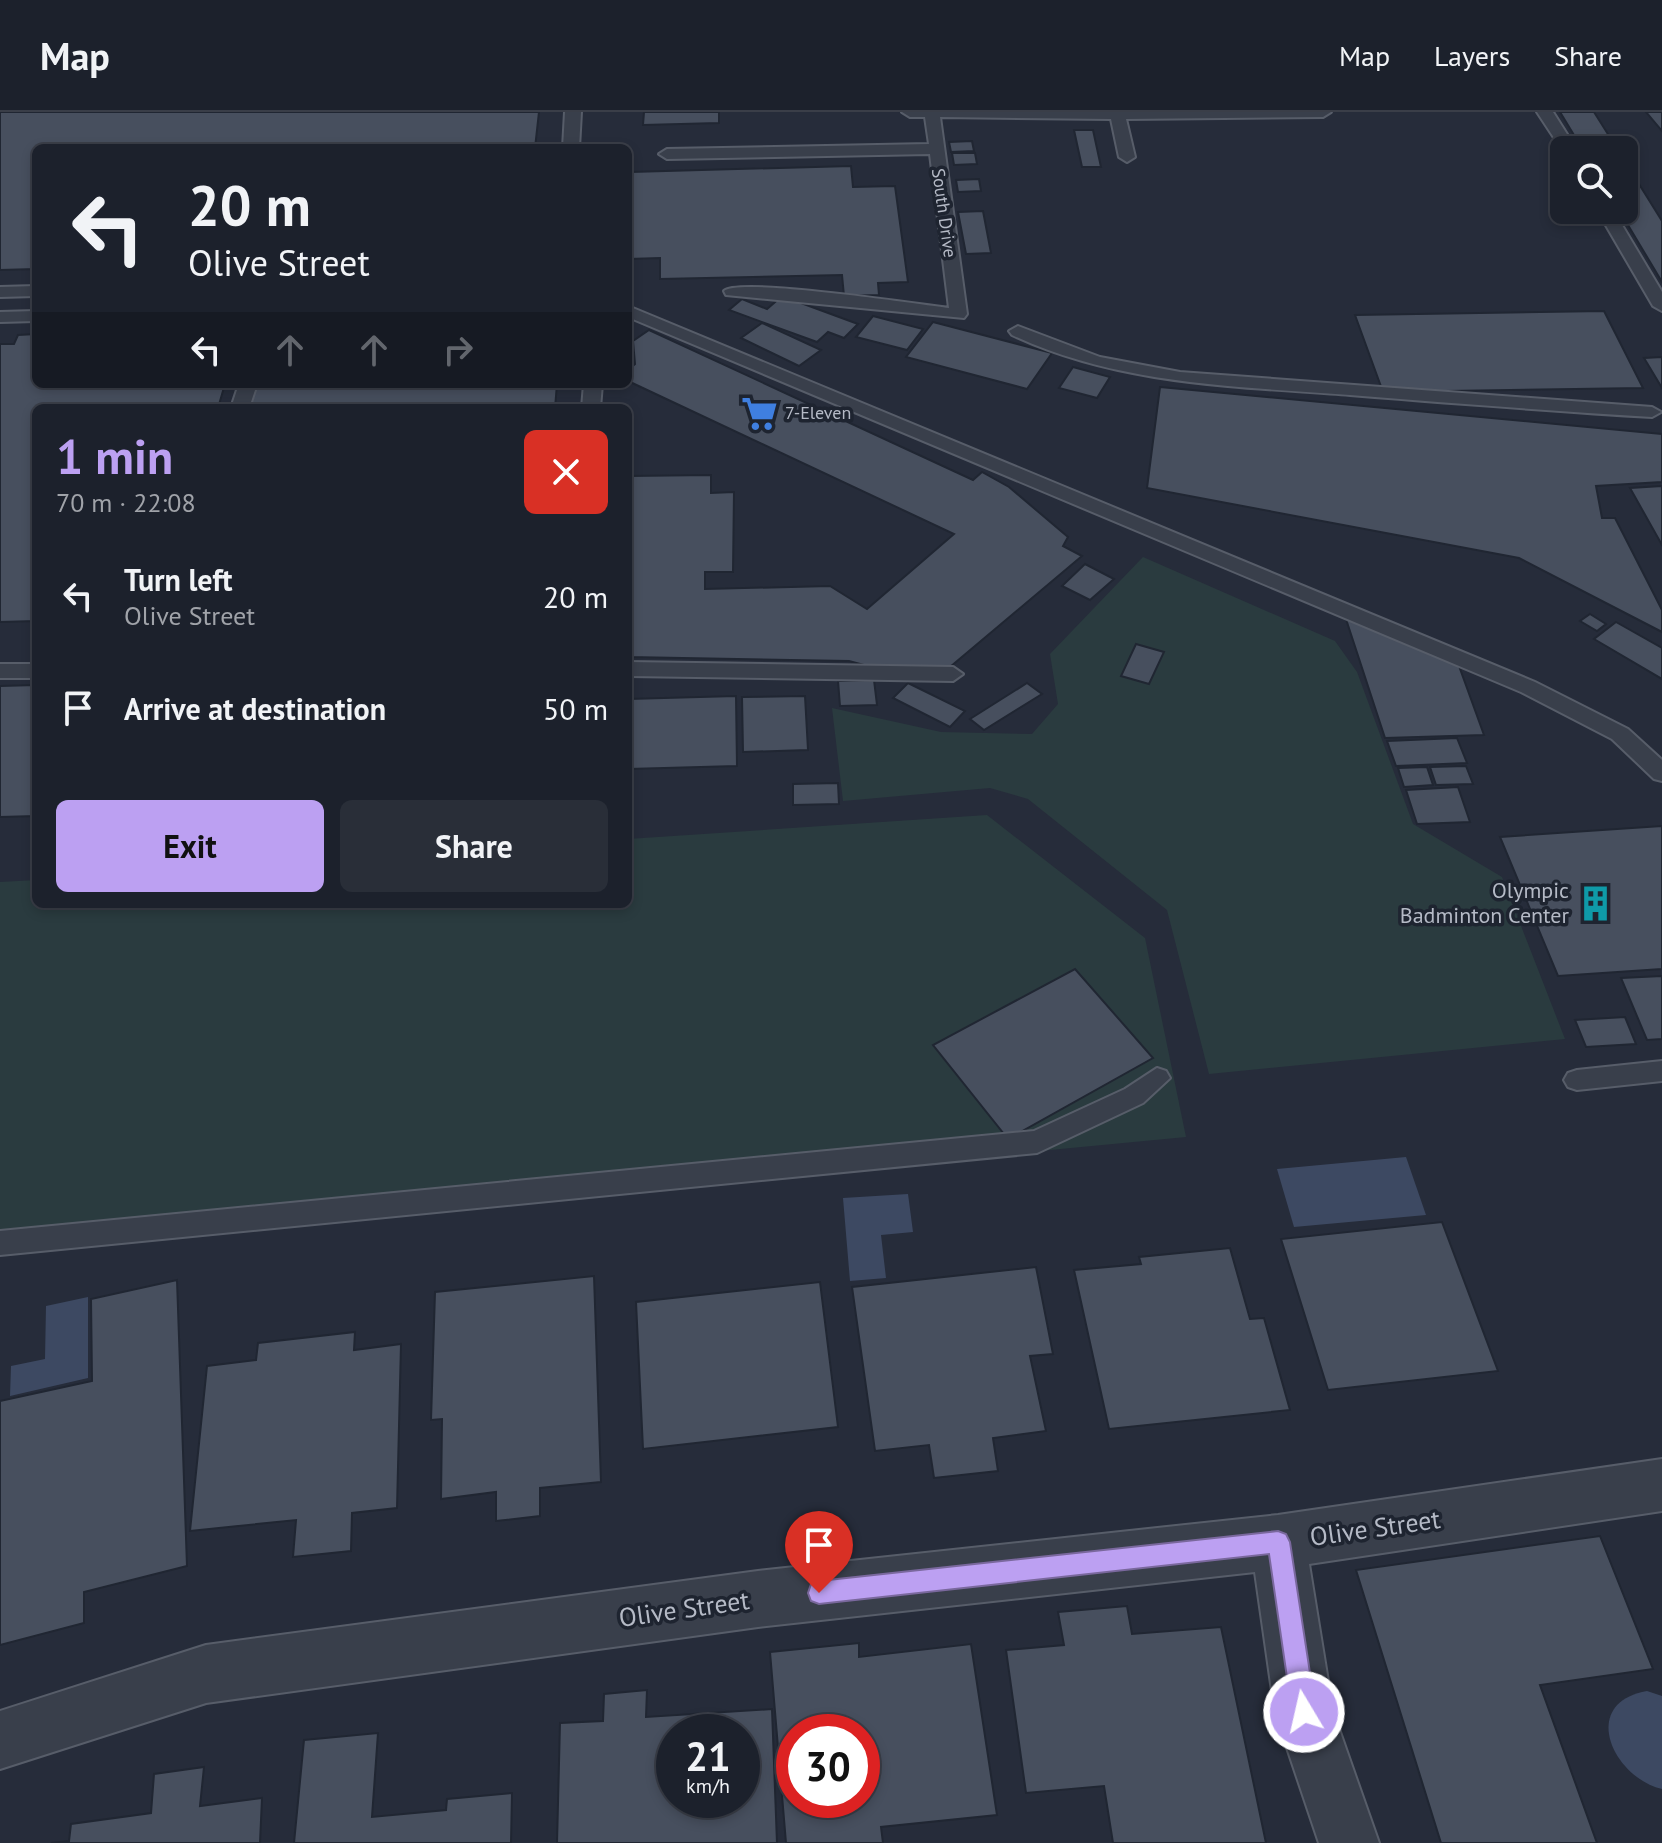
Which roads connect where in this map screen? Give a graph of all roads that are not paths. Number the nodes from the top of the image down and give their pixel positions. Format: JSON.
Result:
{"nodes":[{"id":1,"x":573,"y":112,"type":"edge"},
{"id":2,"x":910,"y":112,"type":"edge"},
{"id":3,"x":932,"y":112,"type":"edge"},
{"id":4,"x":1323,"y":112,"type":"edge"},
{"id":5,"x":1545,"y":112,"type":"edge"},
{"id":6,"x":1019,"y":113,"type":"edge"},
{"id":7,"x":1118,"y":115,"type":"junction"},
{"id":8,"x":1560,"y":136,"type":"edge"},
{"id":9,"x":571,"y":144,"type":"edge"},
{"id":10,"x":935,"y":149,"type":"junction"},
{"id":11,"x":667,"y":154,"type":"dead end"},
{"id":12,"x":1127,"y":157,"type":"dead end"},
{"id":13,"x":1613,"y":224,"type":"edge"},
{"id":14,"x":32,"y":291,"type":"edge"},
{"id":15,"x":732,"y":291,"type":"dead end"},
{"id":16,"x":0,"y":292,"type":"edge"},
{"id":17,"x":1662,"y":306,"type":"edge"},
{"id":18,"x":632,"y":313,"type":"edge"},
{"id":19,"x":32,"y":316,"type":"edge"},
{"id":20,"x":0,"y":317,"type":"edge"},
{"id":21,"x":1018,"y":331,"type":"dead end"},
{"id":22,"x":1652,"y":412,"type":"dead end"},
{"id":23,"x":632,"y":669,"type":"edge"},
{"id":24,"x":0,"y":671,"type":"edge"},
{"id":25,"x":32,"y":671,"type":"edge"},
{"id":26,"x":953,"y":674,"type":"dead end"},
{"id":27,"x":1662,"y":773,"type":"edge"},
{"id":28,"x":1662,"y":1071,"type":"edge"},
{"id":29,"x":1157,"y":1078,"type":"dead end"},
{"id":30,"x":1577,"y":1080,"type":"dead end"},
{"id":31,"x":0,"y":1243,"type":"edge"},
{"id":32,"x":1662,"y":1485,"type":"edge"},
{"id":33,"x":1278,"y":1542,"type":"junction"},
{"id":34,"x":0,"y":1740,"type":"edge"},
{"id":35,"x":1349,"y":1843,"type":"edge"}],
"edges":[{"from":1,"to":9,"type":"lane"},
{"from":2,"to":3,"type":"lane"},
{"from":3,"to":6,"type":"lane"},
{"from":3,"to":10,"type":"lane","name":"South Drive"},
{"from":4,"to":7,"type":"lane"},
{"from":5,"to":8,"type":"lane"},
{"from":6,"to":7,"type":"lane"},
{"from":7,"to":12,"type":"lane"},
{"from":10,"to":11,"type":"lane"},
{"from":10,"to":15,"type":"lane","name":"South Drive"},
{"from":13,"to":17,"type":"lane"},
{"from":14,"to":16,"type":"lane"},
{"from":18,"to":27,"type":"lane"},
{"from":19,"to":20,"type":"lane"},
{"from":21,"to":22,"type":"lane"},
{"from":23,"to":26,"type":"lane"},
{"from":24,"to":25,"type":"lane"},
{"from":28,"to":30,"type":"lane"},
{"from":29,"to":31,"type":"lane"},
{"from":32,"to":33,"type":"street","name":"Olive Street"},
{"from":33,"to":34,"type":"street","name":"Olive Street"},
{"from":33,"to":35,"type":"street"}]}
